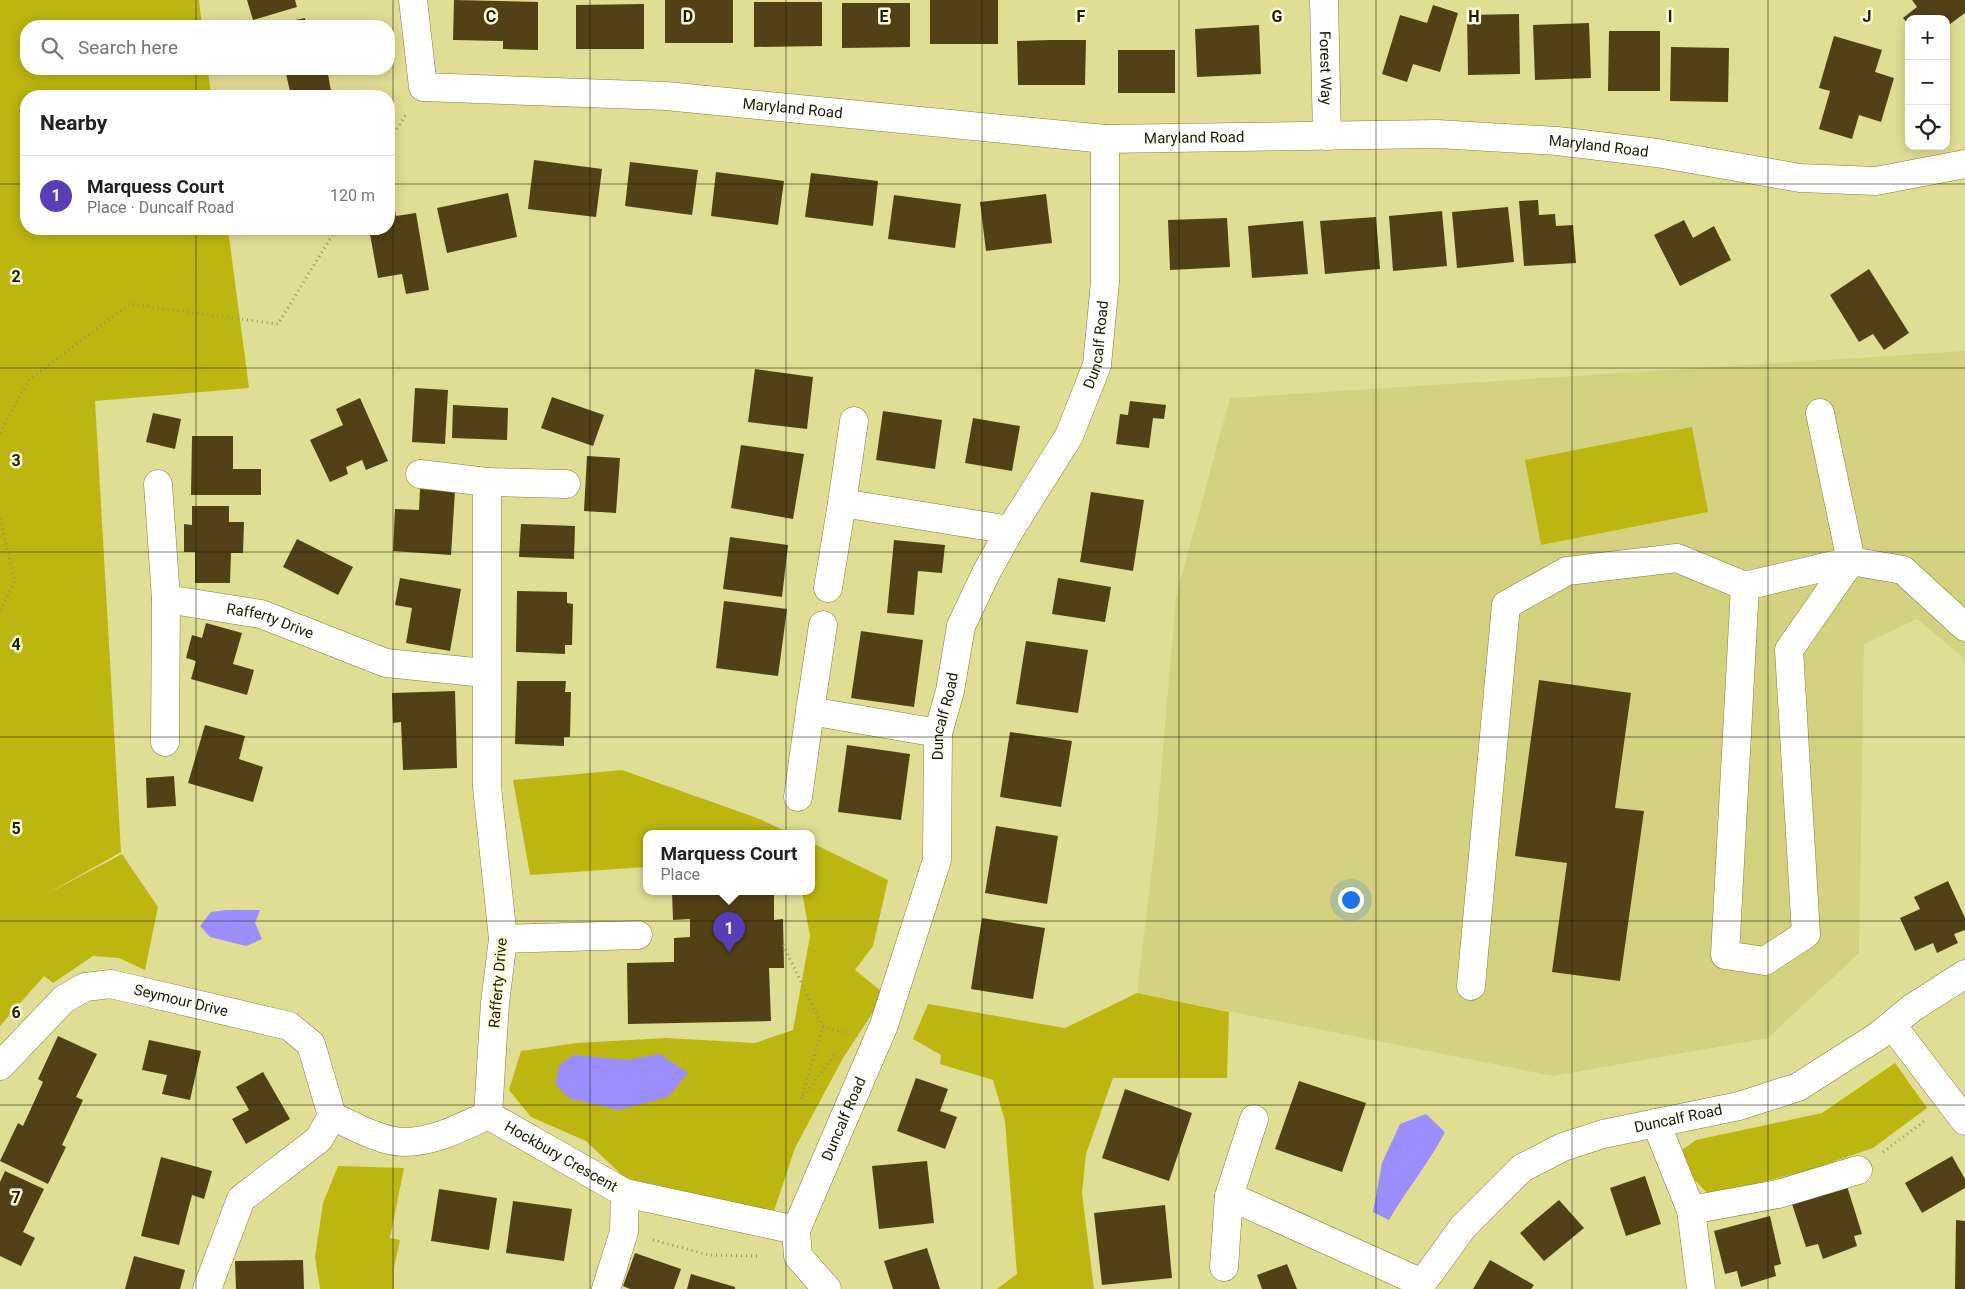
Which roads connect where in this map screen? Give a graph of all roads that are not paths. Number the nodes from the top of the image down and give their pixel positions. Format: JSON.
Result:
{"nodes":[{"id":1,"x":412,"y":0,"type":"edge"},
{"id":2,"x":1324,"y":0,"type":"edge"},
{"id":3,"x":1327,"y":136,"type":"junction"},
{"id":4,"x":1105,"y":139,"type":"junction"},
{"id":5,"x":1965,"y":164,"type":"edge"},
{"id":6,"x":1820,"y":413,"type":"dead end"},
{"id":7,"x":854,"y":421,"type":"dead end"},
{"id":8,"x":420,"y":474,"type":"dead end"},
{"id":9,"x":487,"y":482,"type":"junction"},
{"id":10,"x":158,"y":484,"type":"dead end"},
{"id":11,"x":566,"y":484,"type":"dead end"},
{"id":12,"x":842,"y":503,"type":"junction"},
{"id":13,"x":1010,"y":530,"type":"junction"},
{"id":14,"x":1851,"y":561,"type":"junction"},
{"id":15,"x":1745,"y":586,"type":"junction"},
{"id":16,"x":828,"y":588,"type":"dead end"},
{"id":17,"x":166,"y":599,"type":"junction"},
{"id":18,"x":823,"y":625,"type":"dead end"},
{"id":19,"x":1965,"y":627,"type":"edge"},
{"id":20,"x":485,"y":673,"type":"junction"},
{"id":21,"x":810,"y":711,"type":"junction"},
{"id":22,"x":938,"y":733,"type":"junction"},
{"id":23,"x":165,"y":742,"type":"dead end"},
{"id":24,"x":798,"y":797,"type":"dead end"},
{"id":25,"x":638,"y":935,"type":"dead end"},
{"id":26,"x":503,"y":939,"type":"junction"},
{"id":27,"x":1965,"y":974,"type":"edge"},
{"id":28,"x":1471,"y":986,"type":"dead end"},
{"id":29,"x":1892,"y":1025,"type":"junction"},
{"id":30,"x":0,"y":1066,"type":"edge"},
{"id":31,"x":1958,"y":1111,"type":"edge"},
{"id":32,"x":488,"y":1115,"type":"junction"},
{"id":33,"x":332,"y":1116,"type":"junction"},
{"id":34,"x":1254,"y":1119,"type":"dead end"},
{"id":35,"x":1656,"y":1123,"type":"junction"},
{"id":36,"x":1858,"y":1170,"type":"road end"},
{"id":37,"x":625,"y":1193,"type":"junction"},
{"id":38,"x":1229,"y":1196,"type":"junction"},
{"id":39,"x":1691,"y":1210,"type":"junction"},
{"id":40,"x":796,"y":1230,"type":"junction"},
{"id":41,"x":1224,"y":1267,"type":"dead end"},
{"id":42,"x":1420,"y":1286,"type":"edge"},
{"id":43,"x":208,"y":1289,"type":"edge"},
{"id":44,"x":606,"y":1289,"type":"edge"},
{"id":45,"x":827,"y":1289,"type":"edge"},
{"id":46,"x":1701,"y":1289,"type":"edge"}],
"edges":[{"from":1,"to":4,"type":"street","name":"Maryland Road"},
{"from":2,"to":3,"type":"street","name":"Forest Way"},
{"from":3,"to":4,"type":"street","name":"Maryland Road"},
{"from":3,"to":5,"type":"street","name":"Maryland Road"},
{"from":4,"to":13,"type":"street","name":"Duncalf Road"},
{"from":6,"to":14,"type":"street"},
{"from":7,"to":12,"type":"street"},
{"from":8,"to":9,"type":"street"},
{"from":9,"to":11,"type":"street"},
{"from":9,"to":20,"type":"street","name":"Rafferty Drive"},
{"from":10,"to":17,"type":"street"},
{"from":12,"to":13,"type":"street"},
{"from":12,"to":16,"type":"street"},
{"from":13,"to":22,"type":"street","name":"Duncalf Road"},
{"from":14,"to":15,"type":"street"},
{"from":14,"to":15,"type":"street"},
{"from":14,"to":19,"type":"street"},
{"from":15,"to":28,"type":"street"},
{"from":17,"to":20,"type":"street","name":"Rafferty Drive"},
{"from":17,"to":23,"type":"street"},
{"from":18,"to":21,"type":"street"},
{"from":20,"to":26,"type":"street","name":"Rafferty Drive"},
{"from":21,"to":22,"type":"street"},
{"from":21,"to":24,"type":"street"},
{"from":22,"to":40,"type":"street","name":"Duncalf Road"},
{"from":25,"to":26,"type":"street"},
{"from":26,"to":32,"type":"street","name":"Rafferty Drive"},
{"from":27,"to":29,"type":"street","name":"Duncalf Road"},
{"from":29,"to":31,"type":"street"},
{"from":29,"to":35,"type":"street","name":"Duncalf Road"},
{"from":30,"to":33,"type":"street","name":"Seymour Drive"},
{"from":32,"to":33,"type":"street"},
{"from":32,"to":37,"type":"street","name":"Hockbury Crescent"},
{"from":33,"to":43,"type":"street"},
{"from":34,"to":38,"type":"street"},
{"from":35,"to":39,"type":"street"},
{"from":35,"to":42,"type":"street","name":"Duncalf Road"},
{"from":36,"to":39,"type":"street"},
{"from":37,"to":40,"type":"street"},
{"from":37,"to":44,"type":"street","name":"Hockbury Crescent"},
{"from":38,"to":41,"type":"street"},
{"from":38,"to":42,"type":"street"},
{"from":39,"to":46,"type":"street"},
{"from":40,"to":45,"type":"street","name":"Duncalf Road"}]}
